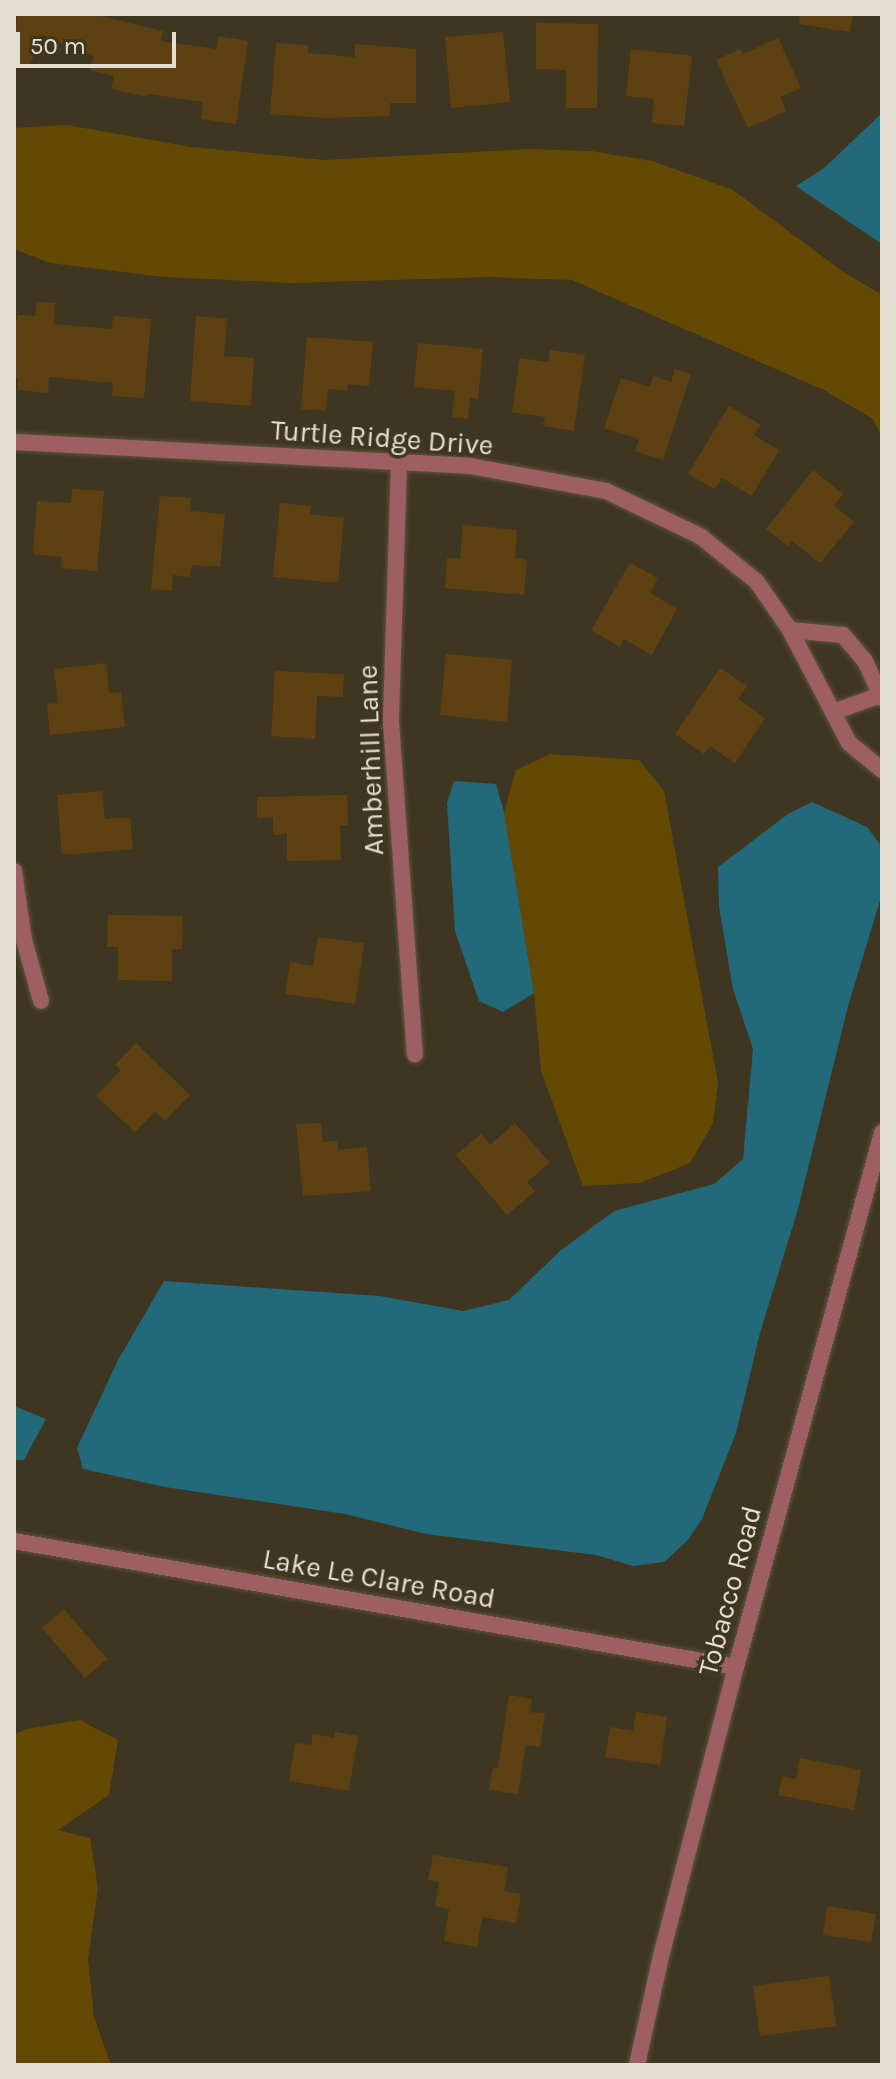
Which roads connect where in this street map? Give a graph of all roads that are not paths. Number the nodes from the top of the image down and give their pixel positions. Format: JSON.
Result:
{"nodes":[{"id":1,"x":14,"y":442,"type":"edge"},
{"id":2,"x":399,"y":463,"type":"junction"},
{"id":3,"x":790,"y":630,"type":"junction"},
{"id":4,"x":881,"y":696,"type":"edge"},
{"id":5,"x":833,"y":712,"type":"junction"},
{"id":6,"x":882,"y":770,"type":"edge"},
{"id":7,"x":14,"y":871,"type":"edge"},
{"id":8,"x":41,"y":1001,"type":"dead end"},
{"id":9,"x":415,"y":1054,"type":"dead end"},
{"id":10,"x":882,"y":1133,"type":"edge"},
{"id":11,"x":14,"y":1541,"type":"edge"},
{"id":12,"x":736,"y":1667,"type":"junction"},
{"id":13,"x":637,"y":2065,"type":"edge"}],
"edges":[{"from":1,"to":2,"type":"street","name":"Turtle Ridge Drive"},
{"from":2,"to":3,"type":"street","name":"Turtle Ridge Drive"},
{"from":2,"to":9,"type":"street","name":"Amberhill Lane"},
{"from":3,"to":4,"type":"street"},
{"from":3,"to":5,"type":"street","name":"Turtle Ridge Drive"},
{"from":4,"to":5,"type":"street"},
{"from":5,"to":6,"type":"street","name":"Turtle Ridge Drive"},
{"from":7,"to":8,"type":"street"},
{"from":10,"to":12,"type":"street","name":"Tobacco Road"},
{"from":11,"to":12,"type":"street","name":"Lake Le Clare Road"},
{"from":12,"to":13,"type":"street","name":"Tobacco Road"}]}
